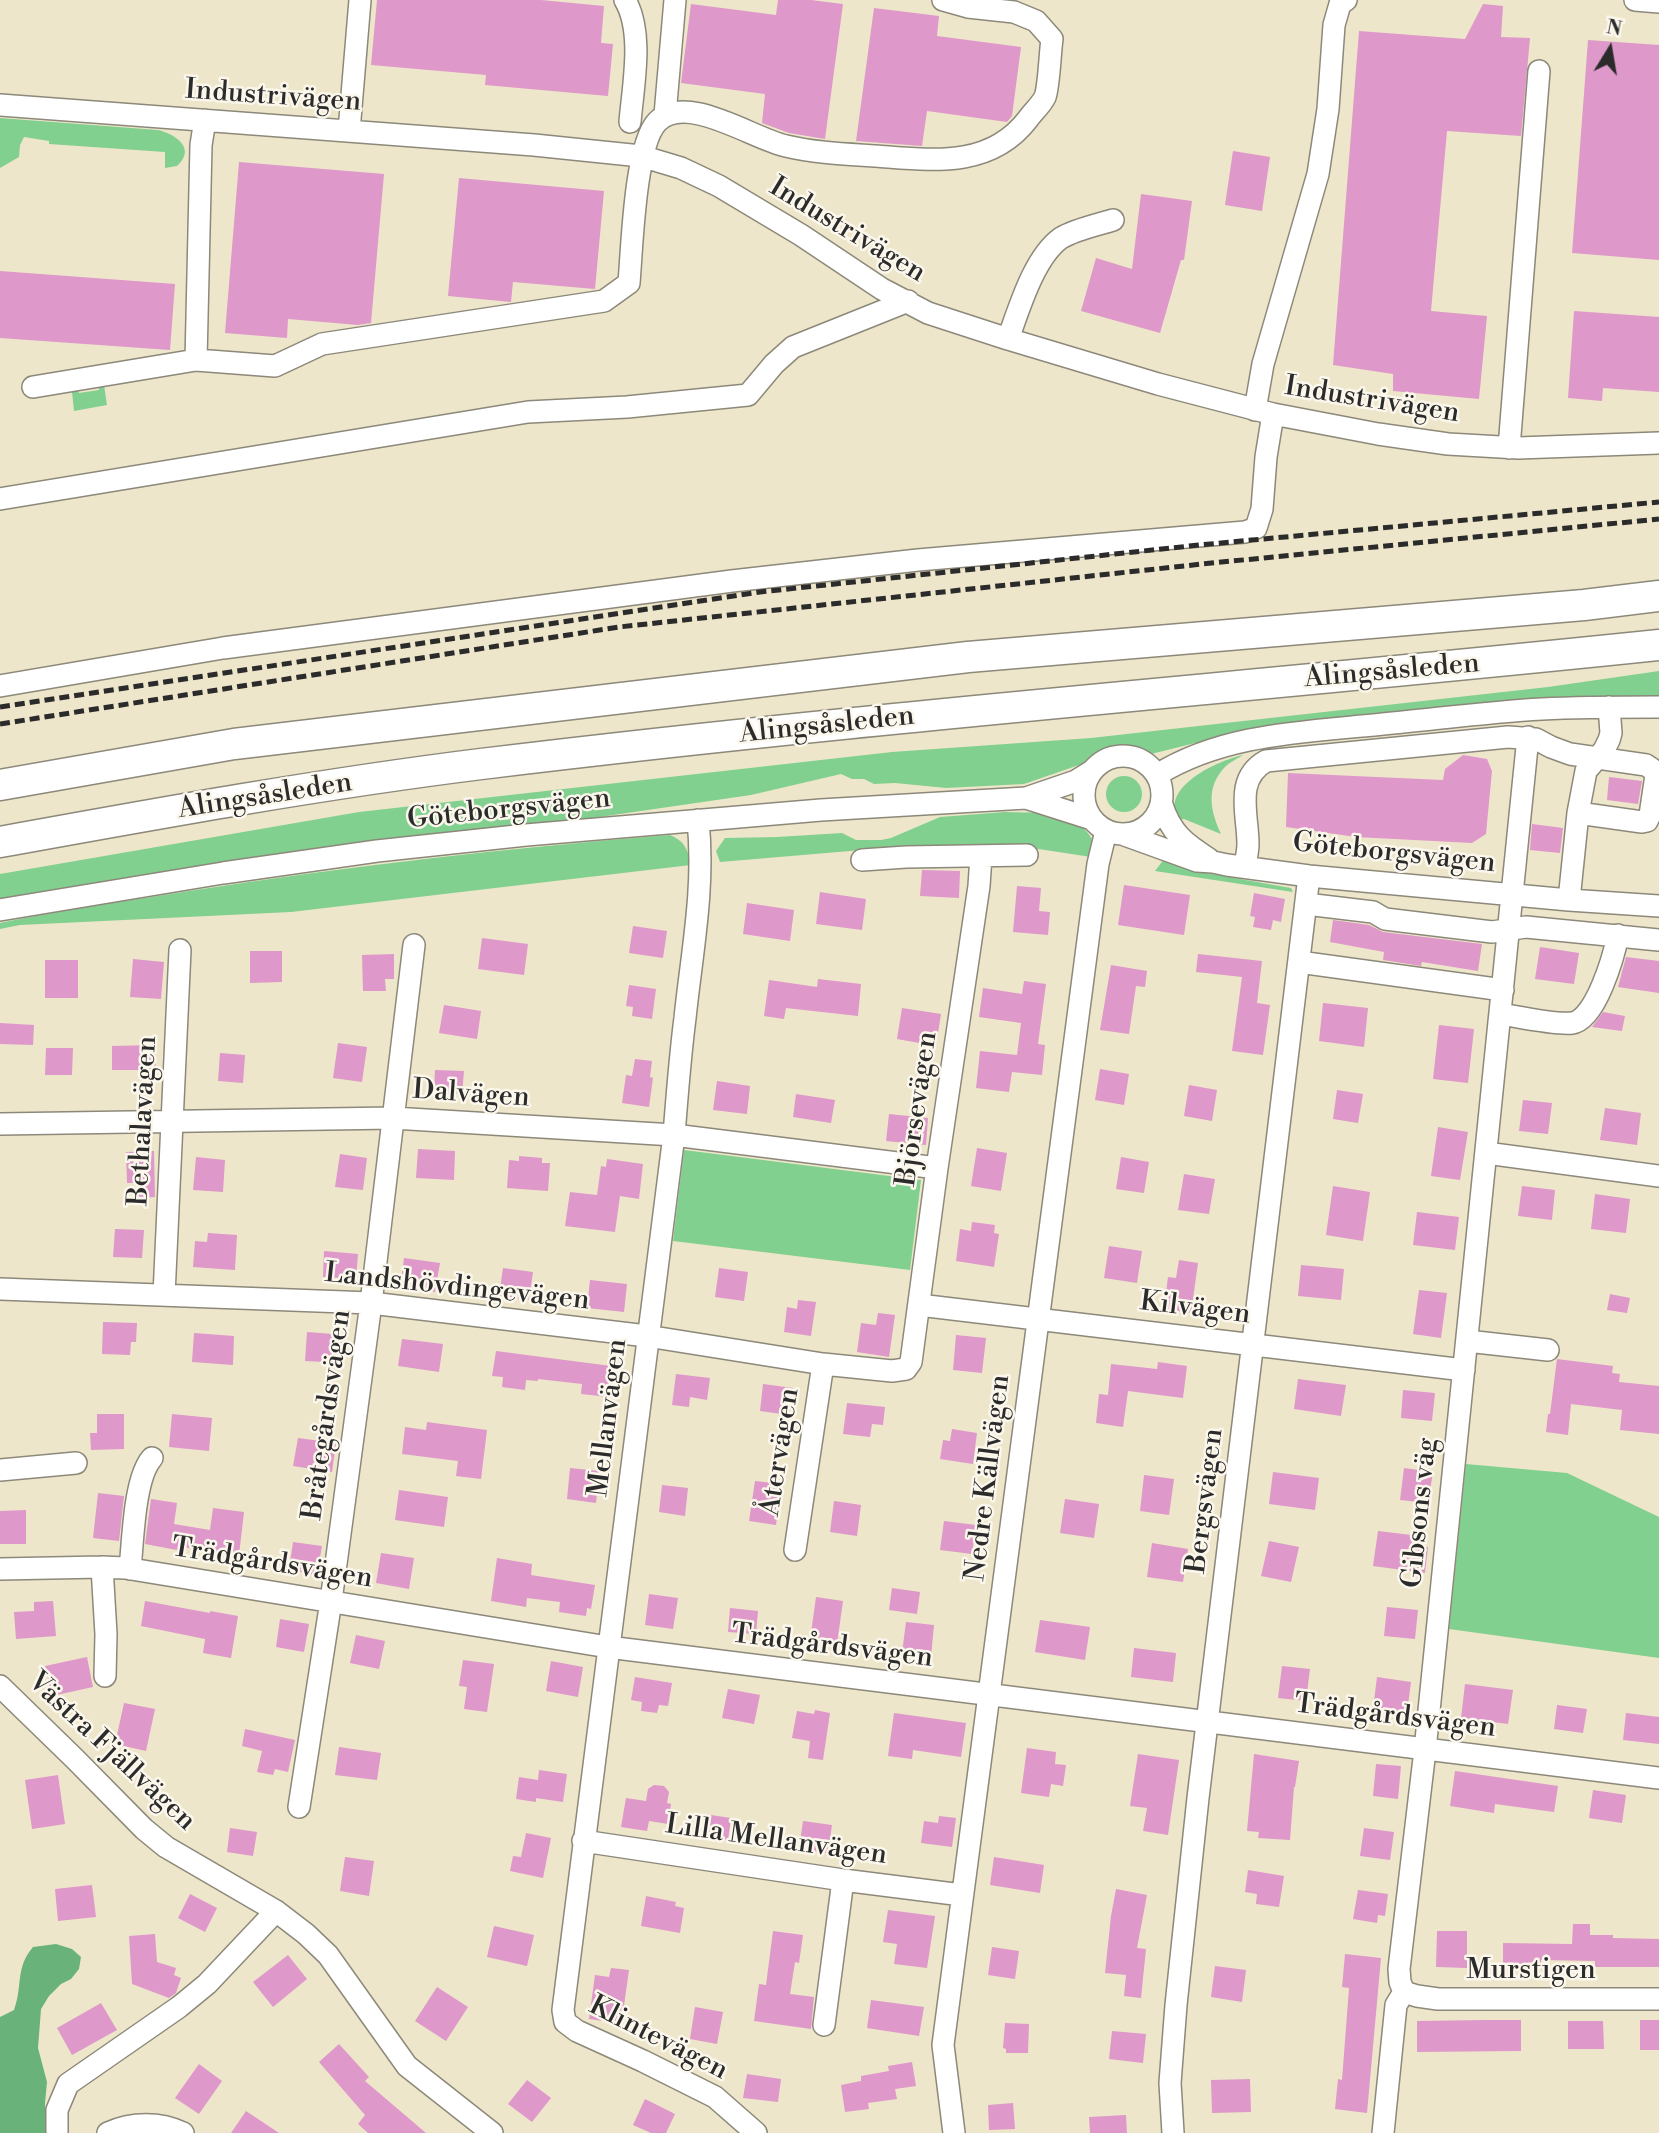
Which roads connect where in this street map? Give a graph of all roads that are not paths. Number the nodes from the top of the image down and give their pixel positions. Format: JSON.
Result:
{"nodes":[{"id":1,"x":360,"y":0,"type":"edge"},
{"id":2,"x":625,"y":0,"type":"edge"},
{"id":3,"x":676,"y":0,"type":"edge"},
{"id":4,"x":943,"y":0,"type":"edge"},
{"id":5,"x":1346,"y":0,"type":"edge"},
{"id":6,"x":1635,"y":0,"type":"edge"},
{"id":7,"x":1659,"y":2,"type":"edge"},
{"id":8,"x":1539,"y":71,"type":"dead end"},
{"id":9,"x":0,"y":105,"type":"edge"},
{"id":10,"x":665,"y":115,"type":"junction"},
{"id":11,"x":205,"y":120,"type":"junction"},
{"id":12,"x":630,"y":122,"type":"dead end"},
{"id":13,"x":349,"y":131,"type":"junction"},
{"id":14,"x":641,"y":156,"type":"junction"},
{"id":15,"x":1113,"y":220,"type":"dead end"},
{"id":16,"x":908,"y":301,"type":"junction"},
{"id":17,"x":1008,"y":340,"type":"junction"},
{"id":18,"x":196,"y":360,"type":"junction"},
{"id":19,"x":33,"y":387,"type":"dead end"},
{"id":20,"x":1264,"y":412,"type":"junction"},
{"id":21,"x":1659,"y":443,"type":"edge"},
{"id":22,"x":1509,"y":448,"type":"junction"},
{"id":23,"x":0,"y":499,"type":"edge"},
{"id":24,"x":1659,"y":596,"type":"edge"},
{"id":25,"x":1659,"y":645,"type":"edge"},
{"id":26,"x":0,"y":686,"type":"edge"},
{"id":27,"x":1609,"y":707,"type":"junction"},
{"id":28,"x":1659,"y":707,"type":"edge"},
{"id":29,"x":1528,"y":737,"type":"junction"},
{"id":30,"x":1595,"y":759,"type":"junction"},
{"id":31,"x":1092,"y":771,"type":"junction"},
{"id":32,"x":1157,"y":775,"type":"junction"},
{"id":33,"x":0,"y":785,"type":"edge"},
{"id":34,"x":1026,"y":798,"type":"junction"},
{"id":35,"x":1162,"y":804,"type":"junction"},
{"id":36,"x":1578,"y":813,"type":"junction"},
{"id":37,"x":698,"y":820,"type":"junction"},
{"id":38,"x":1107,"y":828,"type":"junction"},
{"id":39,"x":0,"y":842,"type":"edge"},
{"id":40,"x":1027,"y":855,"type":"dead end"},
{"id":41,"x":981,"y":856,"type":"junction"},
{"id":42,"x":862,"y":860,"type":"dead end"},
{"id":43,"x":1213,"y":862,"type":"junction"},
{"id":44,"x":1245,"y":866,"type":"junction"},
{"id":45,"x":1309,"y":876,"type":"junction"},
{"id":46,"x":1511,"y":894,"type":"junction"},
{"id":47,"x":1569,"y":900,"type":"junction"},
{"id":48,"x":1306,"y":904,"type":"junction"},
{"id":49,"x":1659,"y":906,"type":"edge"},
{"id":50,"x":0,"y":910,"type":"edge"},
{"id":51,"x":1509,"y":928,"type":"junction"},
{"id":52,"x":1618,"y":934,"type":"junction"},
{"id":53,"x":1659,"y":940,"type":"edge"},
{"id":54,"x":414,"y":945,"type":"dead end"},
{"id":55,"x":180,"y":950,"type":"dead end"},
{"id":56,"x":1299,"y":962,"type":"junction"},
{"id":57,"x":1503,"y":990,"type":"junction"},
{"id":58,"x":1501,"y":1014,"type":"junction"},
{"id":59,"x":393,"y":1118,"type":"junction"},
{"id":60,"x":172,"y":1121,"type":"junction"},
{"id":61,"x":0,"y":1125,"type":"edge"},
{"id":62,"x":674,"y":1135,"type":"junction"},
{"id":63,"x":1486,"y":1153,"type":"junction"},
{"id":64,"x":937,"y":1168,"type":"junction"},
{"id":65,"x":1659,"y":1176,"type":"edge"},
{"id":66,"x":0,"y":1289,"type":"edge"},
{"id":67,"x":164,"y":1295,"type":"junction"},
{"id":68,"x":371,"y":1303,"type":"junction"},
{"id":69,"x":919,"y":1305,"type":"junction"},
{"id":70,"x":1038,"y":1318,"type":"junction"},
{"id":71,"x":647,"y":1336,"type":"junction"},
{"id":72,"x":1467,"y":1341,"type":"junction"},
{"id":73,"x":1253,"y":1345,"type":"junction"},
{"id":74,"x":1548,"y":1350,"type":"dead end"},
{"id":75,"x":823,"y":1364,"type":"junction"},
{"id":76,"x":906,"y":1369,"type":"joint"},
{"id":77,"x":1464,"y":1370,"type":"junction"},
{"id":78,"x":152,"y":1458,"type":"dead end"},
{"id":79,"x":76,"y":1463,"type":"dead end"},
{"id":80,"x":0,"y":1470,"type":"edge"},
{"id":81,"x":795,"y":1550,"type":"dead end"},
{"id":82,"x":102,"y":1567,"type":"junction"},
{"id":83,"x":0,"y":1569,"type":"edge"},
{"id":84,"x":130,"y":1569,"type":"junction"},
{"id":85,"x":331,"y":1601,"type":"junction"},
{"id":86,"x":608,"y":1647,"type":"junction"},
{"id":87,"x":105,"y":1676,"type":"dead end"},
{"id":88,"x":0,"y":1686,"type":"edge"},
{"id":89,"x":989,"y":1694,"type":"junction"},
{"id":90,"x":1208,"y":1722,"type":"junction"},
{"id":91,"x":1425,"y":1750,"type":"junction"},
{"id":92,"x":1659,"y":1778,"type":"edge"},
{"id":93,"x":299,"y":1807,"type":"dead end"},
{"id":94,"x":583,"y":1841,"type":"junction"},
{"id":95,"x":843,"y":1880,"type":"junction"},
{"id":96,"x":962,"y":1895,"type":"junction"},
{"id":97,"x":276,"y":1911,"type":"junction"},
{"id":98,"x":1404,"y":1992,"type":"junction"},
{"id":99,"x":1659,"y":1999,"type":"edge"},
{"id":100,"x":565,"y":2022,"type":"joint"},
{"id":101,"x":824,"y":2025,"type":"dead end"},
{"id":102,"x":57,"y":2133,"type":"edge"},
{"id":103,"x":108,"y":2133,"type":"edge"},
{"id":104,"x":183,"y":2133,"type":"edge"},
{"id":105,"x":492,"y":2133,"type":"edge"},
{"id":106,"x":756,"y":2133,"type":"edge"},
{"id":107,"x":954,"y":2133,"type":"edge"},
{"id":108,"x":1172,"y":2133,"type":"edge"},
{"id":109,"x":1383,"y":2133,"type":"edge"}],
"edges":[{"from":1,"to":13,"type":"street"},
{"from":2,"to":12,"type":"street"},
{"from":3,"to":10,"type":"street"},
{"from":4,"to":10,"type":"street"},
{"from":5,"to":20,"type":"street"},
{"from":6,"to":7,"type":"street"},
{"from":8,"to":22,"type":"street"},
{"from":9,"to":11,"type":"street","name":"Industrivägen"},
{"from":10,"to":14,"type":"street"},
{"from":11,"to":13,"type":"street","name":"Industrivägen"},
{"from":11,"to":18,"type":"street"},
{"from":13,"to":14,"type":"street","name":"Industrivägen"},
{"from":14,"to":16,"type":"street","name":"Industrivägen"},
{"from":14,"to":18,"type":"street"},
{"from":15,"to":17,"type":"street"},
{"from":16,"to":17,"type":"street","name":"Industrivägen"},
{"from":16,"to":23,"type":"street"},
{"from":17,"to":20,"type":"street","name":"Industrivägen"},
{"from":18,"to":19,"type":"street"},
{"from":20,"to":22,"type":"street","name":"Industrivägen"},
{"from":20,"to":26,"type":"street"},
{"from":21,"to":22,"type":"street","name":"Industrivägen"},
{"from":24,"to":33,"type":"highway"},
{"from":25,"to":39,"type":"highway","name":"Alingsåsleden"},
{"from":27,"to":28,"type":"street"},
{"from":27,"to":30,"type":"street"},
{"from":27,"to":32,"type":"street"},
{"from":29,"to":30,"type":"street"},
{"from":29,"to":44,"type":"street"},
{"from":29,"to":46,"type":"street","name":"Gibsons väg"},
{"from":30,"to":36,"type":"street"},
{"from":30,"to":36,"type":"street"},
{"from":31,"to":32,"type":"street"},
{"from":31,"to":34,"type":"street","name":"Göteborgsvägen"},
{"from":31,"to":38,"type":"street"},
{"from":32,"to":35,"type":"street"},
{"from":34,"to":37,"type":"street","name":"Göteborgsvägen"},
{"from":34,"to":38,"type":"street","name":"Göteborgsvägen"},
{"from":35,"to":38,"type":"street"},
{"from":35,"to":43,"type":"street"},
{"from":36,"to":47,"type":"street"},
{"from":37,"to":50,"type":"street","name":"Göteborgsvägen"},
{"from":37,"to":62,"type":"street","name":"Mellanvägen"},
{"from":38,"to":43,"type":"street","name":"Göteborgsvägen"},
{"from":38,"to":70,"type":"street","name":"Nedre Källvägen"},
{"from":40,"to":41,"type":"street"},
{"from":41,"to":42,"type":"street"},
{"from":41,"to":64,"type":"street","name":"Björsevägen"},
{"from":43,"to":44,"type":"street","name":"Göteborgsvägen"},
{"from":44,"to":45,"type":"street","name":"Göteborgsvägen"},
{"from":45,"to":46,"type":"street","name":"Göteborgsvägen"},
{"from":45,"to":48,"type":"street","name":"Bergsvägen"},
{"from":46,"to":47,"type":"street","name":"Göteborgsvägen"},
{"from":46,"to":51,"type":"street","name":"Gibsons väg"},
{"from":47,"to":49,"type":"street","name":"Göteborgsvägen"},
{"from":48,"to":51,"type":"street"},
{"from":48,"to":56,"type":"street","name":"Bergsvägen"},
{"from":51,"to":52,"type":"street"},
{"from":51,"to":57,"type":"street","name":"Gibsons väg"},
{"from":52,"to":53,"type":"street"},
{"from":52,"to":58,"type":"street"},
{"from":54,"to":59,"type":"street","name":"Bråtegårdsvägen"},
{"from":55,"to":60,"type":"street","name":"Bethalavägen"},
{"from":56,"to":57,"type":"street"},
{"from":56,"to":73,"type":"street","name":"Bergsvägen"},
{"from":57,"to":58,"type":"street","name":"Gibsons väg"},
{"from":58,"to":63,"type":"street","name":"Gibsons väg"},
{"from":59,"to":60,"type":"street","name":"Dalvägen"},
{"from":59,"to":62,"type":"street","name":"Dalvägen"},
{"from":59,"to":68,"type":"street","name":"Bråtegårdsvägen"},
{"from":60,"to":61,"type":"street","name":"Dalvägen"},
{"from":60,"to":67,"type":"street","name":"Bethalavägen"},
{"from":62,"to":64,"type":"street","name":"Dalvägen"},
{"from":62,"to":71,"type":"street","name":"Mellanvägen"},
{"from":63,"to":65,"type":"street"},
{"from":63,"to":72,"type":"street","name":"Gibsons väg"},
{"from":64,"to":69,"type":"street","name":"Björsevägen"},
{"from":66,"to":67,"type":"street","name":"Landshövdingevägen"},
{"from":67,"to":68,"type":"street","name":"Landshövdingevägen"},
{"from":68,"to":71,"type":"street","name":"Landshövdingevägen"},
{"from":68,"to":85,"type":"street","name":"Bråtegårdsvägen"},
{"from":69,"to":70,"type":"street","name":"Kilvägen"},
{"from":69,"to":76,"type":"street","name":"Björsevägen"},
{"from":70,"to":73,"type":"street","name":"Kilvägen"},
{"from":70,"to":89,"type":"street","name":"Nedre Källvägen"},
{"from":71,"to":75,"type":"street","name":"Landshövdingevägen"},
{"from":71,"to":86,"type":"street","name":"Mellanvägen"},
{"from":72,"to":74,"type":"street"},
{"from":72,"to":77,"type":"street","name":"Gibsons väg"},
{"from":73,"to":77,"type":"street","name":"Kilvägen"},
{"from":73,"to":90,"type":"street","name":"Bergsvägen"},
{"from":75,"to":76,"type":"street","name":"Landshövdingevägen"},
{"from":75,"to":81,"type":"street","name":"Återvägen"},
{"from":77,"to":91,"type":"street","name":"Gibsons väg"},
{"from":78,"to":84,"type":"street"},
{"from":79,"to":80,"type":"street"},
{"from":82,"to":83,"type":"street","name":"Trädgårdsvägen"},
{"from":82,"to":84,"type":"street","name":"Trädgårdsvägen"},
{"from":82,"to":87,"type":"street"},
{"from":84,"to":85,"type":"street","name":"Trädgårdsvägen"},
{"from":85,"to":86,"type":"street","name":"Trädgårdsvägen"},
{"from":85,"to":93,"type":"street","name":"Bråtegårdsvägen"},
{"from":86,"to":89,"type":"street","name":"Trädgårdsvägen"},
{"from":86,"to":94,"type":"street","name":"Mellanvägen"},
{"from":88,"to":97,"type":"street","name":"Västra Fjällvägen"},
{"from":89,"to":90,"type":"street","name":"Trädgårdsvägen"},
{"from":89,"to":96,"type":"street","name":"Nedre Källvägen"},
{"from":90,"to":91,"type":"street","name":"Trädgårdsvägen"},
{"from":90,"to":108,"type":"street","name":"Bergsvägen"},
{"from":91,"to":92,"type":"street","name":"Trädgårdsvägen"},
{"from":91,"to":98,"type":"street","name":"Gibsons väg"},
{"from":94,"to":95,"type":"street","name":"Lilla Mellanvägen"},
{"from":94,"to":100,"type":"street","name":"Mellanvägen"},
{"from":95,"to":96,"type":"street","name":"Lilla Mellanvägen"},
{"from":95,"to":101,"type":"street"},
{"from":96,"to":107,"type":"street","name":"Nedre Källvägen"},
{"from":97,"to":102,"type":"street"},
{"from":97,"to":105,"type":"street","name":"Västra Fjällvägen"},
{"from":98,"to":99,"type":"street","name":"Murstigen"},
{"from":98,"to":109,"type":"street","name":"Gibsons väg"},
{"from":100,"to":106,"type":"street","name":"Klintevägen"},
{"from":103,"to":104,"type":"street"}]}
